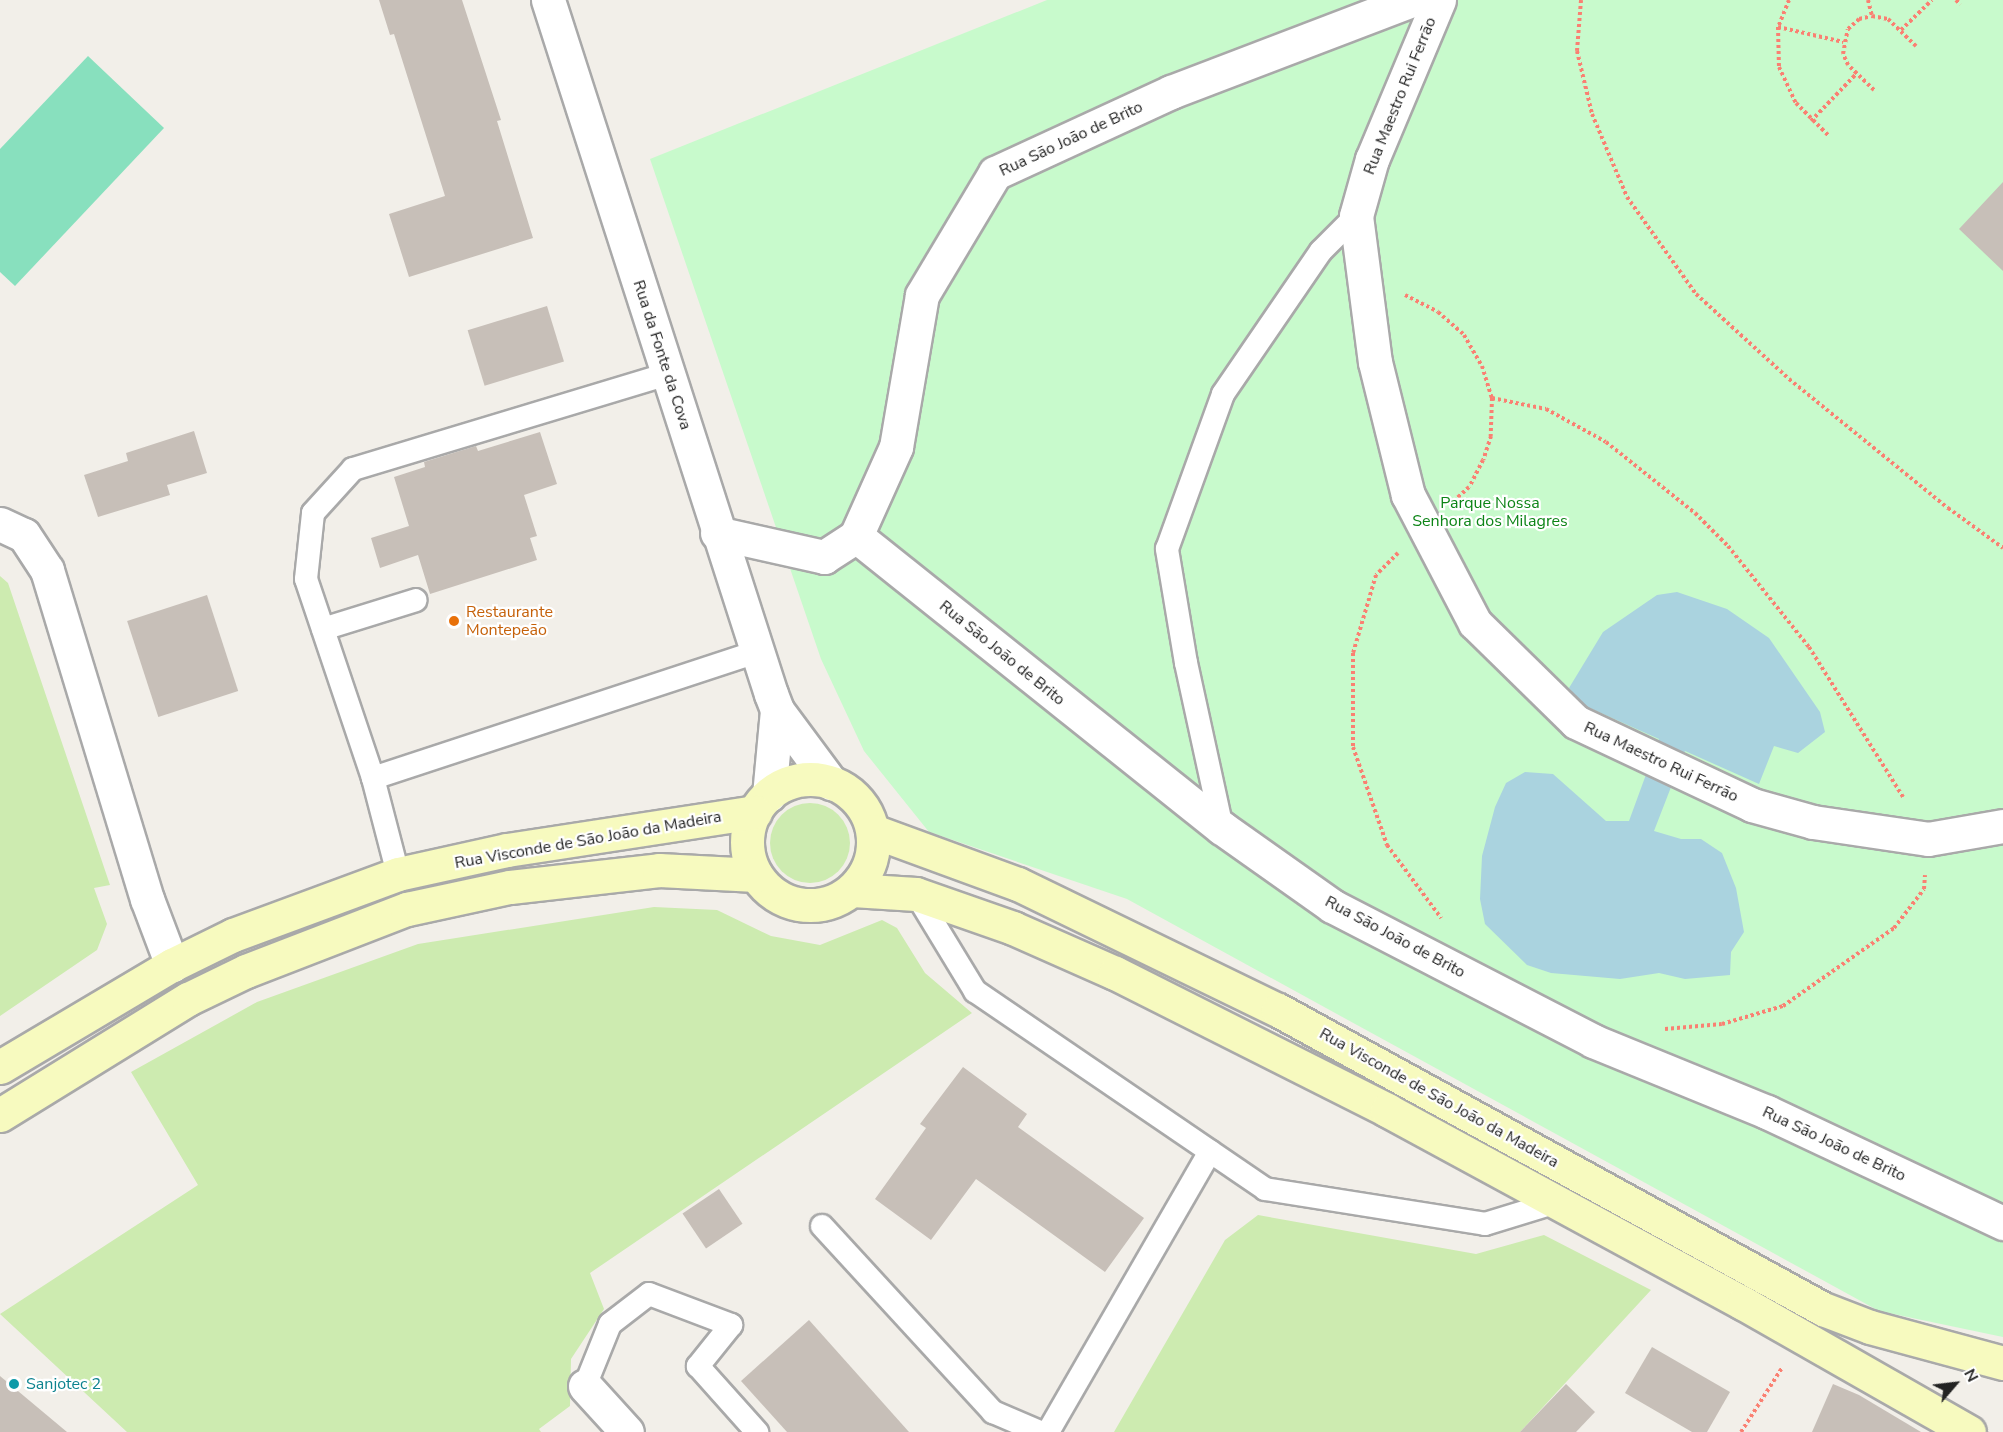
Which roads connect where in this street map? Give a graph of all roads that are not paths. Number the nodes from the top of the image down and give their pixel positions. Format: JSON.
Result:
{"nodes":[{"id":1,"x":548,"y":0,"type":"edge"},
{"id":2,"x":1412,"y":0,"type":"edge"},
{"id":3,"x":1439,"y":0,"type":"edge"},
{"id":4,"x":1356,"y":216,"type":"junction"},
{"id":5,"x":668,"y":374,"type":"junction"},
{"id":6,"x":0,"y":524,"type":"edge"},
{"id":7,"x":717,"y":533,"type":"junction"},
{"id":8,"x":856,"y":536,"type":"junction"},
{"id":9,"x":416,"y":600,"type":"dead end"},
{"id":10,"x":323,"y":629,"type":"junction"},
{"id":11,"x":756,"y":652,"type":"junction"},
{"id":12,"x":777,"y":710,"type":"junction"},
{"id":13,"x":374,"y":778,"type":"junction"},
{"id":14,"x":831,"y":783,"type":"junction"},
{"id":15,"x":762,"y":803,"type":"junction"},
{"id":16,"x":2003,"y":826,"type":"edge"},
{"id":17,"x":1222,"y":828,"type":"junction"},
{"id":18,"x":873,"y":831,"type":"junction"},
{"id":19,"x":398,"y":874,"type":"junction"},
{"id":20,"x":756,"y":875,"type":"junction"},
{"id":21,"x":852,"y":890,"type":"junction"},
{"id":22,"x":916,"y":894,"type":"junction"},
{"id":23,"x":172,"y":965,"type":"junction"},
{"id":24,"x":0,"y":1066,"type":"edge"},
{"id":25,"x":0,"y":1115,"type":"edge"},
{"id":26,"x":1210,"y":1151,"type":"junction"},
{"id":27,"x":1557,"y":1202,"type":"junction"},
{"id":28,"x":2003,"y":1223,"type":"edge"},
{"id":29,"x":822,"y":1226,"type":"dead end"},
{"id":30,"x":2003,"y":1363,"type":"edge"},
{"id":31,"x":585,"y":1386,"type":"joint"},
{"id":32,"x":627,"y":1432,"type":"edge"},
{"id":33,"x":757,"y":1432,"type":"edge"},
{"id":34,"x":1040,"y":1432,"type":"edge"},
{"id":35,"x":1048,"y":1432,"type":"edge"},
{"id":36,"x":1969,"y":1432,"type":"edge"}],
"edges":[{"from":1,"to":5,"type":"street","name":"Rua da Fonte da Cova"},
{"from":2,"to":8,"type":"street","name":"Rua São João de Brito"},
{"from":3,"to":4,"type":"street","name":"Rua Maestro Rui Ferrão"},
{"from":4,"to":16,"type":"street","name":"Rua Maestro Rui Ferrão"},
{"from":4,"to":17,"type":"lane"},
{"from":5,"to":7,"type":"street","name":"Rua da Fonte da Cova"},
{"from":5,"to":10,"type":"lane"},
{"from":6,"to":23,"type":"street"},
{"from":7,"to":8,"type":"street"},
{"from":7,"to":11,"type":"street","name":"Rua da Fonte da Cova"},
{"from":8,"to":17,"type":"street","name":"Rua São João de Brito"},
{"from":9,"to":10,"type":"lane"},
{"from":10,"to":13,"type":"lane"},
{"from":11,"to":12,"type":"street","name":"Rua da Fonte da Cova"},
{"from":11,"to":13,"type":"lane"},
{"from":12,"to":14,"type":"street","name":"Rua da Fonte da Cova"},
{"from":12,"to":15,"type":"street","name":"Rua da Fonte da Cova"},
{"from":13,"to":19,"type":"lane"},
{"from":14,"to":15,"type":"main road","name":"Rua Visconde de São João da Madeira"},
{"from":14,"to":18,"type":"main road","name":"Rua Visconde de São João da Madeira"},
{"from":15,"to":19,"type":"main road","name":"Rua Visconde de São João da Madeira"},
{"from":15,"to":20,"type":"main road"},
{"from":17,"to":28,"type":"street","name":"Rua São João de Brito"},
{"from":18,"to":21,"type":"main road"},
{"from":18,"to":30,"type":"main road","name":"Rua Visconde de São João da Madeira"},
{"from":19,"to":23,"type":"main road","name":"Rua Visconde de São João da Madeira"},
{"from":20,"to":21,"type":"main road"},
{"from":20,"to":25,"type":"main road","name":"Rua Visconde de São João da Madeira"},
{"from":21,"to":22,"type":"main road"},
{"from":22,"to":26,"type":"lane"},
{"from":22,"to":27,"type":"main road"},
{"from":23,"to":24,"type":"main road","name":"Rua Visconde de São João da Madeira"},
{"from":26,"to":27,"type":"lane"},
{"from":26,"to":35,"type":"lane"},
{"from":27,"to":36,"type":"main road"},
{"from":29,"to":34,"type":"lane"},
{"from":31,"to":32,"type":"street"},
{"from":31,"to":33,"type":"lane"}]}
